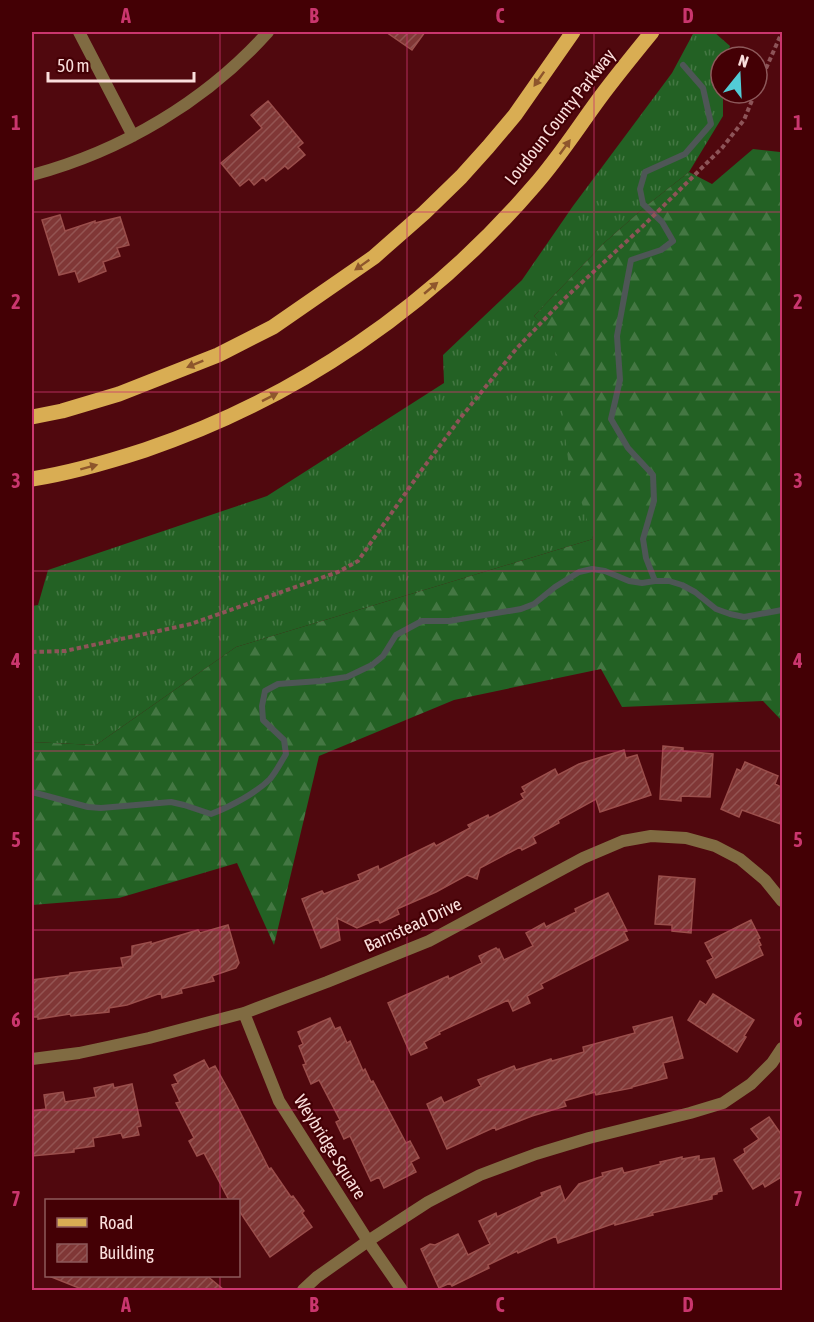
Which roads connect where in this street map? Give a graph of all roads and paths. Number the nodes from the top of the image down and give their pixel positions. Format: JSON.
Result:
{"nodes":[{"id":1,"x":79,"y":32,"type":"edge"},
{"id":2,"x":268,"y":32,"type":"edge"},
{"id":3,"x":573,"y":32,"type":"edge"},
{"id":4,"x":652,"y":32,"type":"edge"},
{"id":5,"x":782,"y":32,"type":"edge"},
{"id":6,"x":769,"y":62,"type":"edge"},
{"id":7,"x":750,"y":105,"type":"edge"},
{"id":8,"x":133,"y":136,"type":"junction"},
{"id":9,"x":32,"y":175,"type":"edge"},
{"id":10,"x":32,"y":417,"type":"edge"},
{"id":11,"x":32,"y":479,"type":"edge"},
{"id":12,"x":32,"y":652,"type":"edge"},
{"id":13,"x":783,"y":901,"type":"edge"},
{"id":14,"x":244,"y":1013,"type":"junction"},
{"id":15,"x":783,"y":1048,"type":"edge"},
{"id":16,"x":32,"y":1059,"type":"edge"},
{"id":17,"x":368,"y":1241,"type":"junction"},
{"id":18,"x":303,"y":1290,"type":"edge"},
{"id":19,"x":402,"y":1290,"type":"edge"}],
"edges":[{"from":1,"to":8,"type":"street"},
{"from":2,"to":8,"type":"street"},
{"from":3,"to":10,"type":"main road","name":"Loudoun County Parkway","one_way":true},
{"from":11,"to":4,"type":"main road","name":"Loudoun County Parkway","one_way":true},
{"from":5,"to":6,"type":"path"},
{"from":7,"to":12,"type":"path"},
{"from":8,"to":9,"type":"street"},
{"from":13,"to":14,"type":"street","name":"Barnstead Drive"},
{"from":14,"to":16,"type":"street","name":"Barnstead Drive"},
{"from":14,"to":17,"type":"street","name":"Weybridge Square"},
{"from":15,"to":17,"type":"street"},
{"from":17,"to":18,"type":"street"},
{"from":17,"to":19,"type":"street","name":"Weybridge Square"}]}
